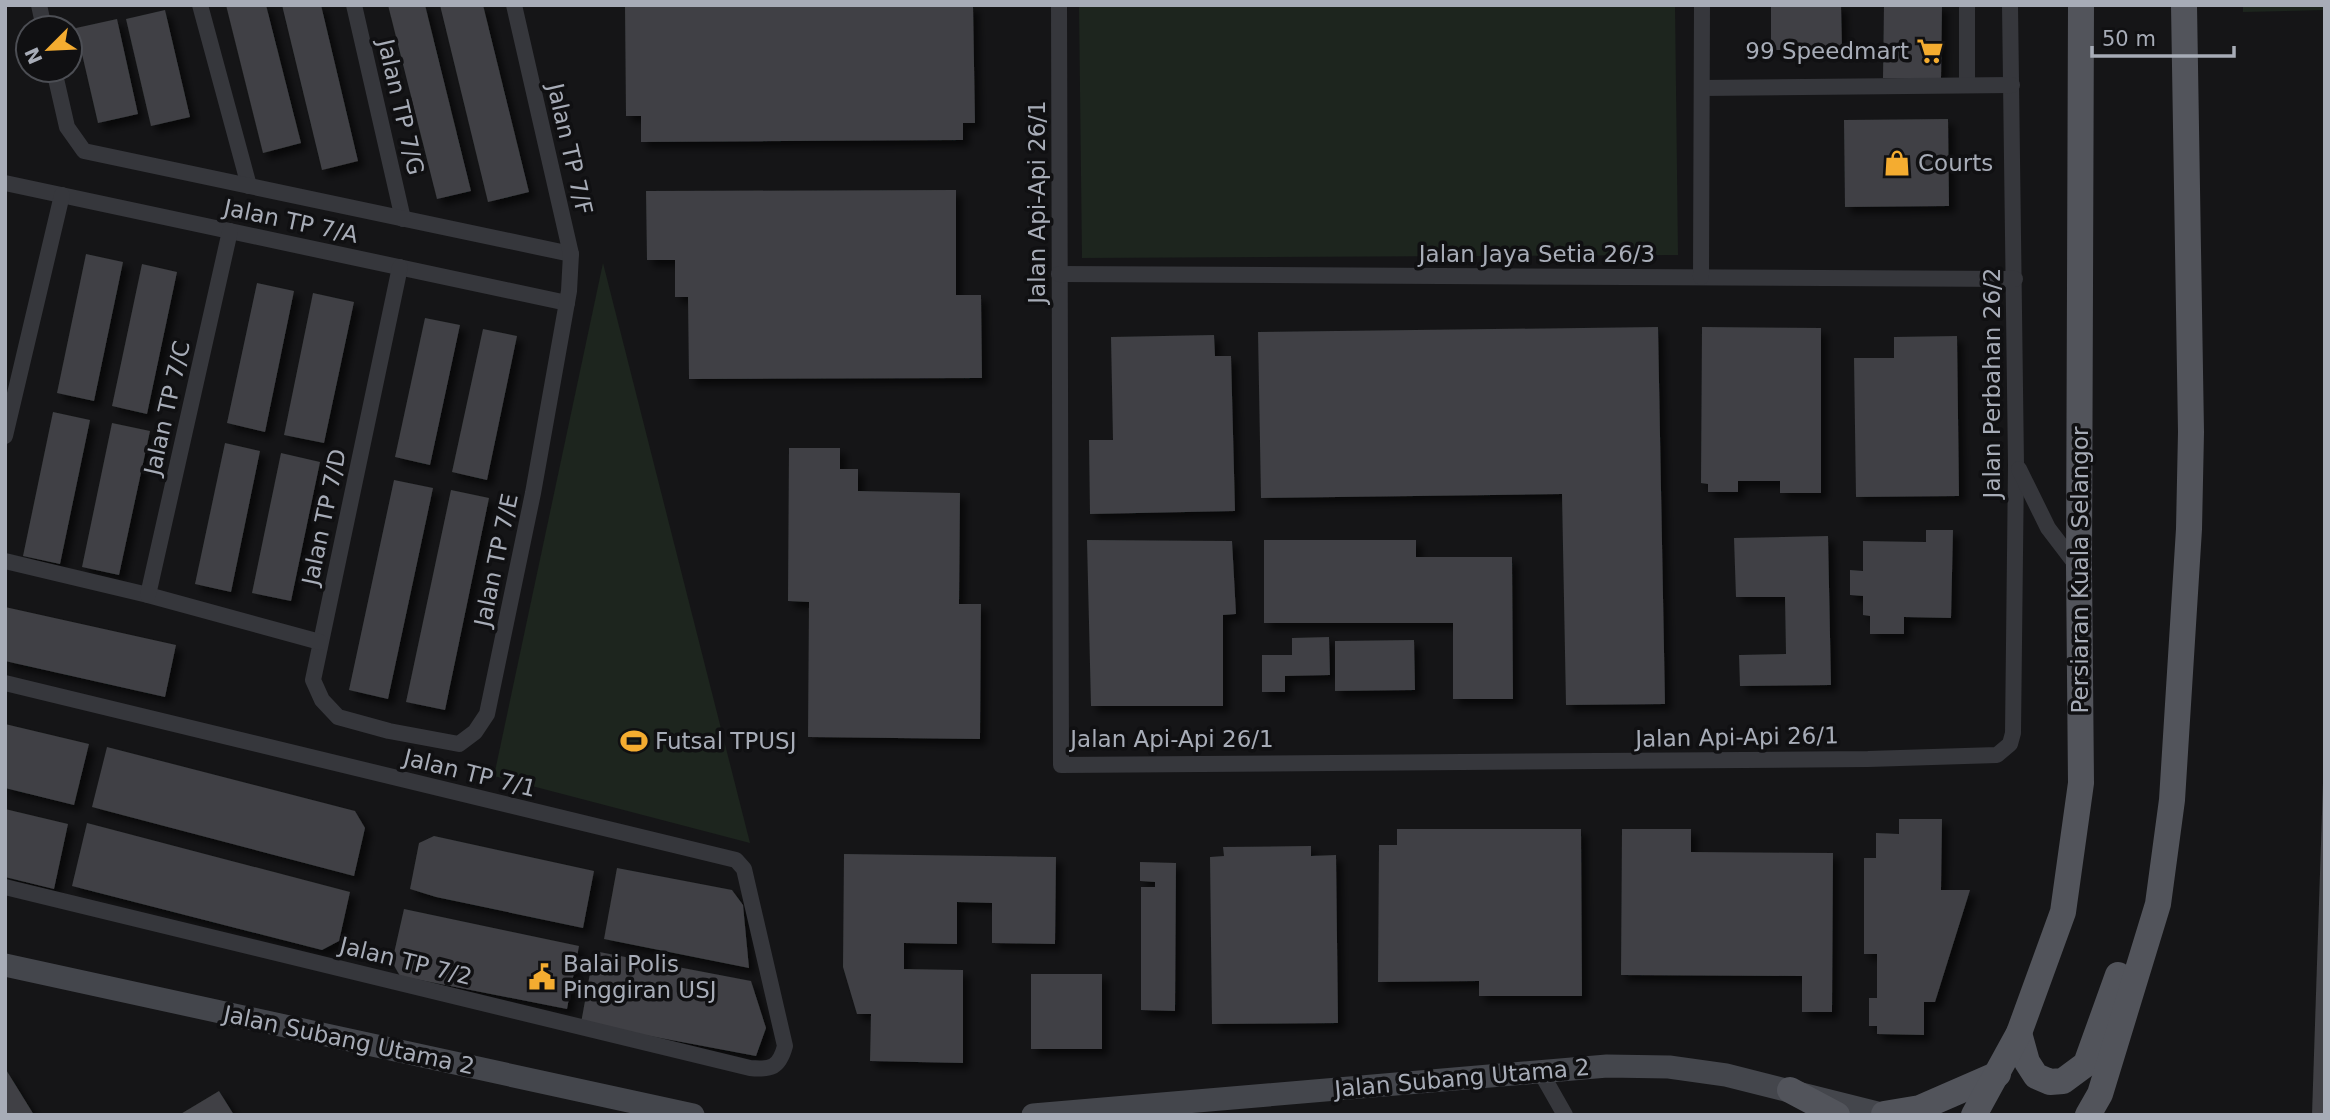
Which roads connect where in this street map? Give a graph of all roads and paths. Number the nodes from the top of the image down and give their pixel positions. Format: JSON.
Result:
{"nodes":[{"id":1,"x":200,"y":5,"type":"edge"},
{"id":2,"x":355,"y":5,"type":"edge"},
{"id":3,"x":514,"y":5,"type":"edge"},
{"id":4,"x":1059,"y":5,"type":"edge"},
{"id":5,"x":1702,"y":5,"type":"edge"},
{"id":6,"x":1967,"y":5,"type":"edge"},
{"id":7,"x":2010,"y":5,"type":"edge"},
{"id":8,"x":2081,"y":5,"type":"edge"},
{"id":9,"x":2184,"y":5,"type":"edge"},
{"id":10,"x":57,"y":84,"type":"edge"},
{"id":11,"x":1968,"y":85,"type":"junction"},
{"id":12,"x":2012,"y":85,"type":"junction"},
{"id":13,"x":1702,"y":88,"type":"junction"},
{"id":14,"x":5,"y":183,"type":"edge"},
{"id":15,"x":249,"y":186,"type":"junction"},
{"id":16,"x":62,"y":195,"type":"junction"},
{"id":17,"x":402,"y":219,"type":"junction"},
{"id":18,"x":230,"y":231,"type":"junction"},
{"id":19,"x":571,"y":254,"type":"junction"},
{"id":20,"x":400,"y":267,"type":"junction"},
{"id":21,"x":1059,"y":274,"type":"junction"},
{"id":22,"x":1702,"y":277,"type":"junction"},
{"id":23,"x":2015,"y":279,"type":"junction"},
{"id":24,"x":567,"y":303,"type":"junction"},
{"id":25,"x":5,"y":436,"type":"edge"},
{"id":26,"x":2017,"y":465,"type":"junction"},
{"id":27,"x":5,"y":561,"type":"edge"},
{"id":28,"x":2079,"y":568,"type":"junction"},
{"id":29,"x":148,"y":595,"type":"junction"},
{"id":30,"x":320,"y":642,"type":"junction"},
{"id":31,"x":5,"y":683,"type":"edge"},
{"id":32,"x":389,"y":731,"type":"joint"},
{"id":33,"x":1997,"y":755,"type":"joint"},
{"id":34,"x":5,"y":887,"type":"edge"},
{"id":35,"x":2158,"y":904,"type":"junction"},
{"id":36,"x":5,"y":965,"type":"edge"},
{"id":37,"x":2019,"y":1033,"type":"junction"},
{"id":38,"x":785,"y":1046,"type":"joint"},
{"id":39,"x":1540,"y":1071,"type":"junction"},
{"id":40,"x":1998,"y":1074,"type":"junction"},
{"id":41,"x":1790,"y":1090,"type":"junction"},
{"id":42,"x":2095,"y":1108,"type":"edge"},
{"id":43,"x":1884,"y":1114,"type":"edge"},
{"id":44,"x":693,"y":1115,"type":"edge"},
{"id":45,"x":1033,"y":1115,"type":"edge"},
{"id":46,"x":1565,"y":1115,"type":"edge"},
{"id":47,"x":1837,"y":1115,"type":"edge"},
{"id":48,"x":1974,"y":1115,"type":"edge"}],
"edges":[{"from":1,"to":15,"type":"street"},
{"from":2,"to":17,"type":"street","name":"Jalan TP 7/G"},
{"from":3,"to":19,"type":"street","name":"Jalan TP 7/F"},
{"from":4,"to":21,"type":"street","name":"Jalan Api-Api 26/1"},
{"from":5,"to":13,"type":"street"},
{"from":6,"to":11,"type":"street"},
{"from":7,"to":12,"type":"street","name":"Jalan Perbahan 26/2"},
{"from":8,"to":28,"type":"main road","name":"Persiaran Kuala Selangor"},
{"from":9,"to":35,"type":"main road"},
{"from":10,"to":15,"type":"street"},
{"from":11,"to":12,"type":"street"},
{"from":11,"to":13,"type":"street"},
{"from":12,"to":23,"type":"street","name":"Jalan Perbahan 26/2"},
{"from":13,"to":22,"type":"street"},
{"from":14,"to":16,"type":"street","name":"Jalan TP 7/A"},
{"from":15,"to":17,"type":"street"},
{"from":16,"to":18,"type":"street","name":"Jalan TP 7/A"},
{"from":16,"to":25,"type":"street"},
{"from":17,"to":19,"type":"street"},
{"from":18,"to":20,"type":"street","name":"Jalan TP 7/A"},
{"from":18,"to":29,"type":"street","name":"Jalan TP 7/C"},
{"from":19,"to":24,"type":"street","name":"Jalan TP 7/F"},
{"from":20,"to":24,"type":"street","name":"Jalan TP 7/A"},
{"from":20,"to":30,"type":"street","name":"Jalan TP 7/D"},
{"from":21,"to":22,"type":"street","name":"Jalan Jaya Setia 26/3"},
{"from":21,"to":33,"type":"street","name":"Jalan Api-Api 26/1"},
{"from":22,"to":23,"type":"street","name":"Jalan Jaya Setia 26/3"},
{"from":23,"to":26,"type":"street","name":"Jalan Perbahan 26/2"},
{"from":24,"to":32,"type":"street","name":"Jalan TP 7/E"},
{"from":26,"to":28,"type":"street"},
{"from":26,"to":33,"type":"street","name":"Jalan Perbahan 26/2"},
{"from":27,"to":29,"type":"street"},
{"from":28,"to":37,"type":"main road","name":"Persiaran Kuala Selangor"},
{"from":29,"to":30,"type":"street"},
{"from":30,"to":32,"type":"street","name":"Jalan TP 7/D"},
{"from":31,"to":38,"type":"street","name":"Jalan TP 7/1"},
{"from":34,"to":38,"type":"street","name":"Jalan TP 7/2"},
{"from":35,"to":37,"type":"main road"},
{"from":35,"to":42,"type":"main road"},
{"from":36,"to":44,"type":"main road","name":"Jalan Subang Utama 2"},
{"from":37,"to":40,"type":"main road","name":"Persiaran Kuala Selangor"},
{"from":39,"to":41,"type":"main road","name":"Jalan Subang Utama 2"},
{"from":39,"to":45,"type":"main road","name":"Jalan Subang Utama 2"},
{"from":39,"to":46,"type":"street"},
{"from":40,"to":43,"type":"main road"},
{"from":40,"to":48,"type":"main road","name":"Persiaran Kuala Selangor"},
{"from":41,"to":43,"type":"main road","name":"Jalan Subang Utama 2"},
{"from":41,"to":47,"type":"main road"}]}
